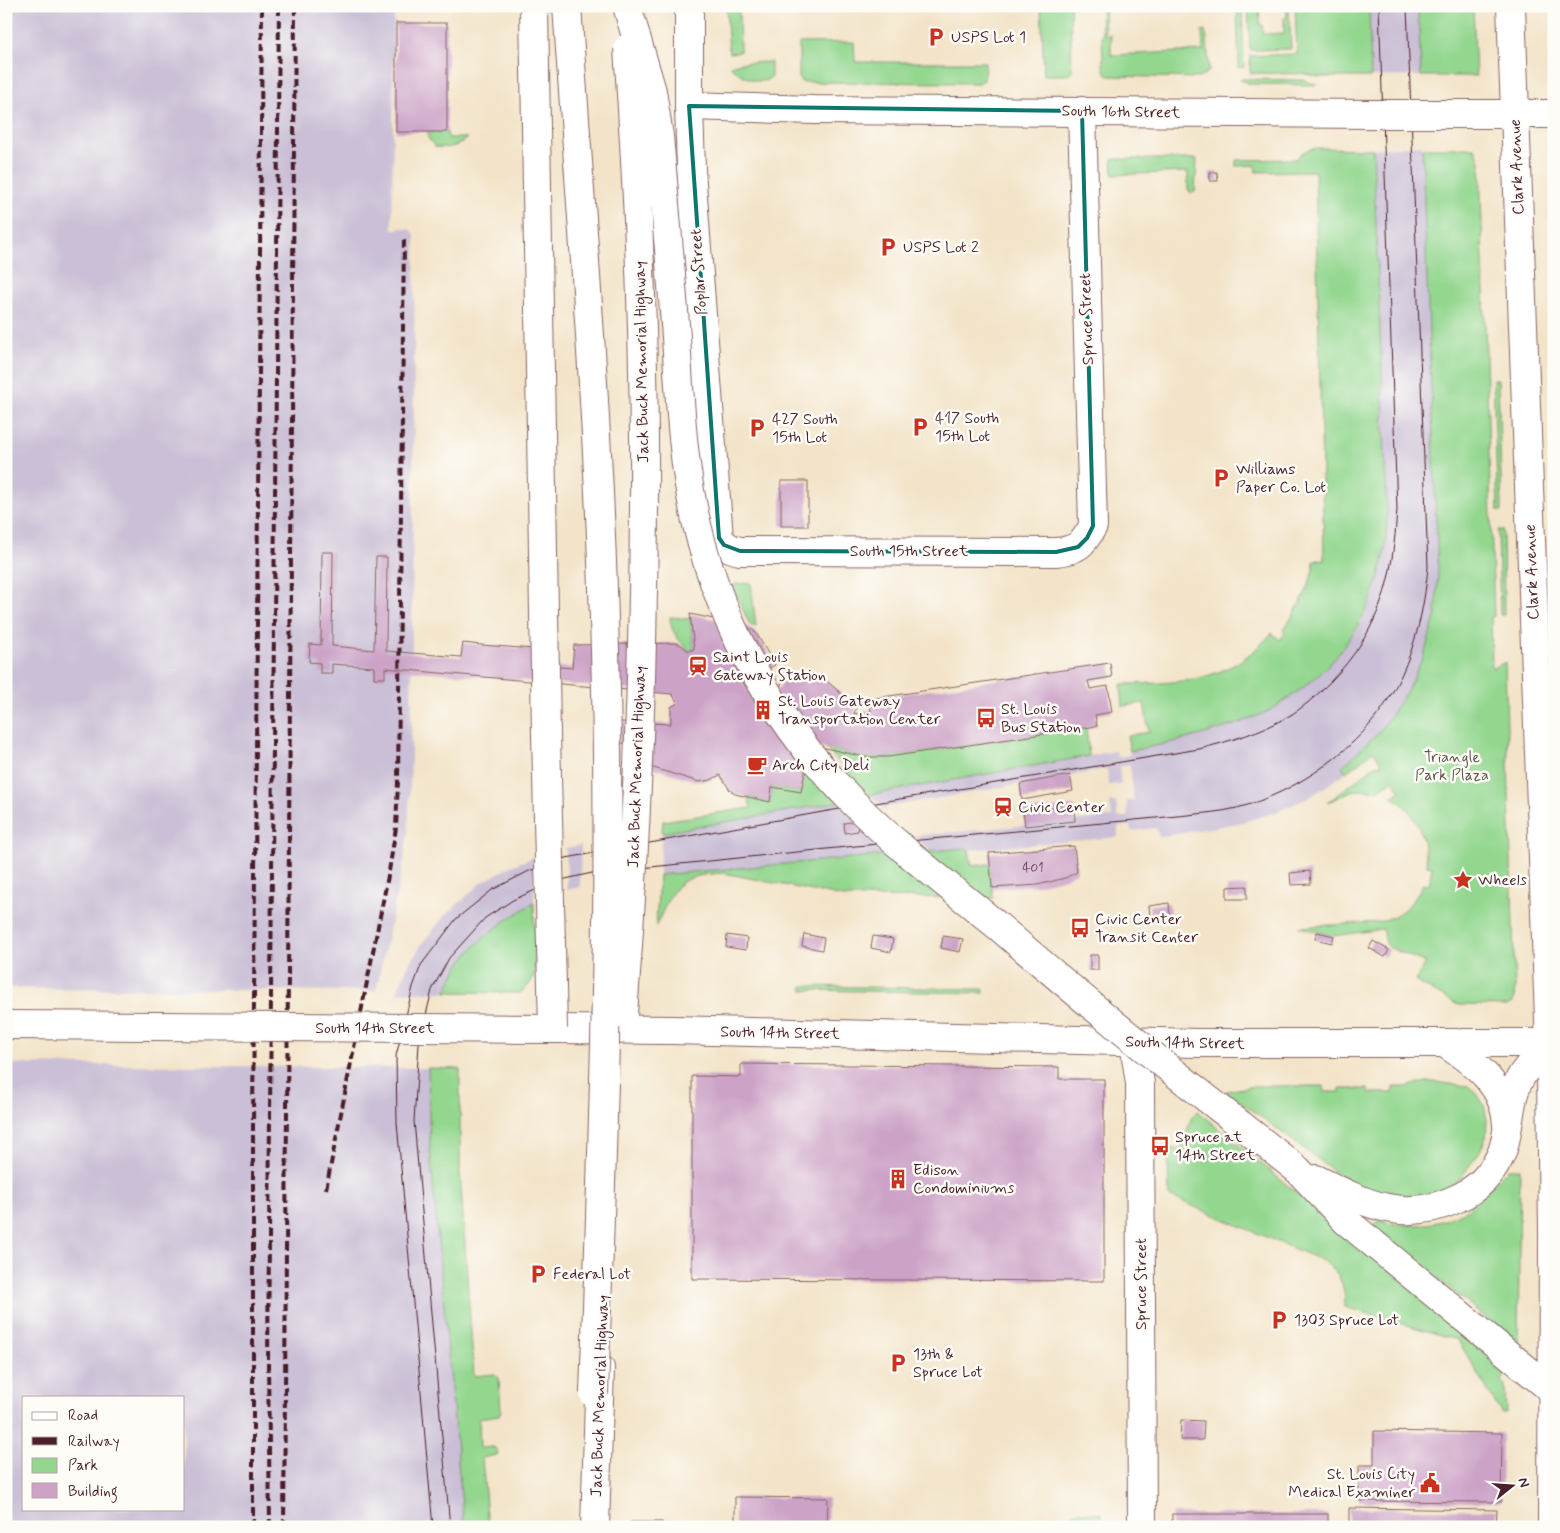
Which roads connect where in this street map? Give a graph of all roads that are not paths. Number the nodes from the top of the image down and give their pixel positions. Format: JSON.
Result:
{"nodes":[{"id":1,"x":534,"y":6,"type":"edge"},
{"id":2,"x":567,"y":6,"type":"edge"},
{"id":3,"x":626,"y":6,"type":"edge"},
{"id":4,"x":689,"y":6,"type":"edge"},
{"id":5,"x":1511,"y":6,"type":"edge"},
{"id":6,"x":689,"y":106,"type":"junction"},
{"id":7,"x":1082,"y":111,"type":"junction"},
{"id":8,"x":1515,"y":114,"type":"junction"},
{"id":9,"x":1554,"y":114,"type":"edge"},
{"id":10,"x":1092,"y":526,"type":"joint"},
{"id":11,"x":719,"y":538,"type":"joint"},
{"id":12,"x":6,"y":1025,"type":"edge"},
{"id":13,"x":553,"y":1029,"type":"junction"},
{"id":14,"x":1134,"y":1042,"type":"junction"},
{"id":15,"x":1444,"y":1042,"type":"junction"},
{"id":16,"x":1552,"y":1043,"type":"edge"},
{"id":17,"x":1507,"y":1130,"type":"junction"},
{"id":18,"x":1298,"y":1170,"type":"junction"},
{"id":19,"x":1553,"y":1391,"type":"edge"},
{"id":20,"x":593,"y":1527,"type":"edge"},
{"id":21,"x":1142,"y":1527,"type":"edge"},
{"id":22,"x":1552,"y":1527,"type":"edge"}],
"edges":[{"from":1,"to":13,"type":"main road","bridge":true},
{"from":2,"to":20,"type":"main road","name":"Jack Buck Memorial Highway","bridge":true},
{"from":3,"to":18,"type":"main road","bridge":true},
{"from":3,"to":20,"type":"main road","name":"Jack Buck Memorial Highway","bridge":true},
{"from":4,"to":6,"type":"main road","name":"Poplar Street"},
{"from":5,"to":8,"type":"main road","name":"Clark Avenue"},
{"from":6,"to":7,"type":"main road","name":"South 16th Street"},
{"from":6,"to":11,"type":"main road","name":"Poplar Street"},
{"from":7,"to":8,"type":"main road","name":"South 16th Street","bridge":true},
{"from":7,"to":10,"type":"main road","name":"Spruce Street"},
{"from":8,"to":9,"type":"main road","name":"South 16th Street"},
{"from":8,"to":16,"type":"main road","name":"Clark Avenue"},
{"from":10,"to":11,"type":"main road","name":"South 15th Street"},
{"from":12,"to":13,"type":"main road","name":"South 14th Street","bridge":true},
{"from":13,"to":14,"type":"main road","name":"South 14th Street"},
{"from":14,"to":15,"type":"main road","name":"South 14th Street"},
{"from":14,"to":21,"type":"main road","name":"Spruce Street"},
{"from":15,"to":16,"type":"main road","name":"South 14th Street"},
{"from":15,"to":17,"type":"main road"},
{"from":16,"to":17,"type":"main road"},
{"from":16,"to":19,"type":"main road","name":"Clark Avenue"},
{"from":17,"to":18,"type":"main road"},
{"from":18,"to":19,"type":"main road"},
{"from":19,"to":22,"type":"main road","name":"Clark Avenue"}]}
